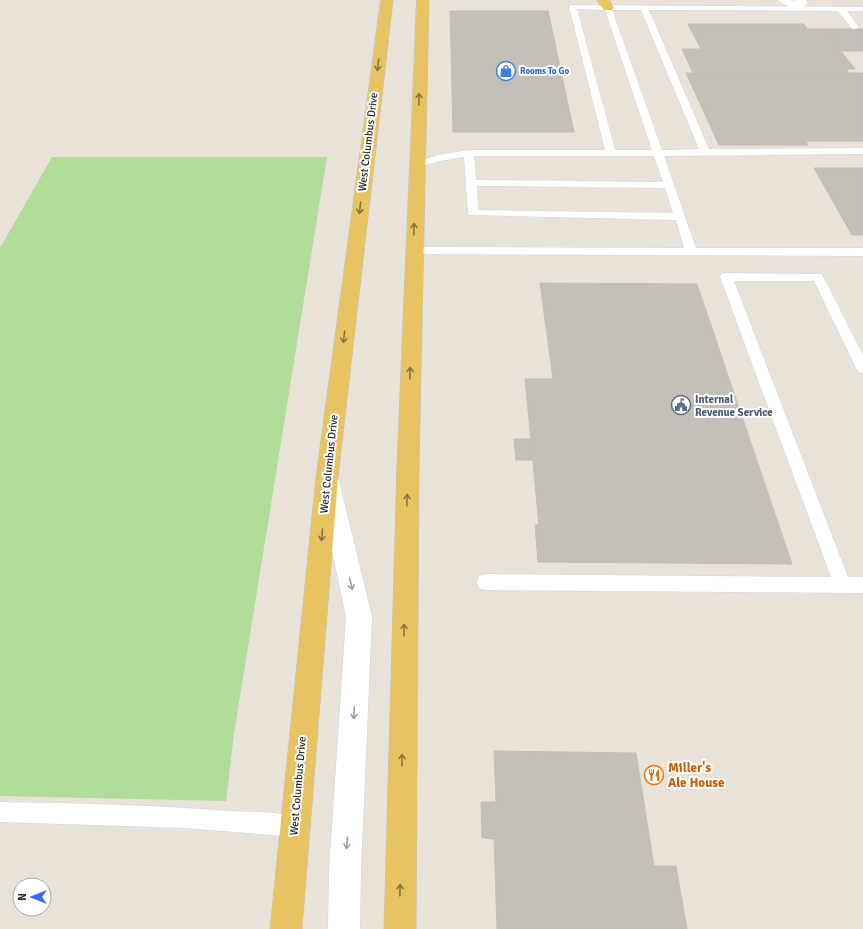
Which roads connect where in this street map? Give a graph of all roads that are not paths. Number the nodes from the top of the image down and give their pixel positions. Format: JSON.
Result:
{"nodes":[{"id":1,"x":387,"y":0,"type":"edge"},
{"id":2,"x":423,"y":0,"type":"edge"},
{"id":3,"x":784,"y":0,"type":"edge"},
{"id":4,"x":606,"y":3,"type":"edge"},
{"id":5,"x":799,"y":4,"type":"edge"},
{"id":6,"x":374,"y":6,"type":"dead end"},
{"id":7,"x":644,"y":8,"type":"junction"},
{"id":8,"x":840,"y":8,"type":"junction"},
{"id":9,"x":863,"y":9,"type":"edge"},
{"id":10,"x":383,"y":26,"type":"junction"},
{"id":11,"x":855,"y":27,"type":"dead end"},
{"id":12,"x":863,"y":151,"type":"edge"},
{"id":13,"x":611,"y":152,"type":"junction"},
{"id":14,"x":659,"y":152,"type":"junction"},
{"id":15,"x":705,"y":152,"type":"junction"},
{"id":16,"x":469,"y":153,"type":"junction"},
{"id":17,"x":416,"y":165,"type":"junction"},
{"id":18,"x":471,"y":183,"type":"junction"},
{"id":19,"x":669,"y":185,"type":"junction"},
{"id":20,"x":680,"y":216,"type":"junction"},
{"id":21,"x":413,"y":251,"type":"junction"},
{"id":22,"x":691,"y":252,"type":"junction"},
{"id":23,"x":863,"y":252,"type":"edge"},
{"id":24,"x":863,"y":368,"type":"edge"},
{"id":25,"x":327,"y":477,"type":"junction"},
{"id":26,"x":485,"y":582,"type":"dead end"},
{"id":27,"x":843,"y":585,"type":"junction"},
{"id":28,"x":863,"y":585,"type":"edge"},
{"id":29,"x":0,"y":812,"type":"edge"},
{"id":30,"x":295,"y":827,"type":"junction"},
{"id":31,"x":286,"y":929,"type":"edge"},
{"id":32,"x":344,"y":929,"type":"edge"},
{"id":33,"x":400,"y":929,"type":"edge"}],
"edges":[{"from":1,"to":10,"type":"main road","name":"West Columbus Drive"},
{"from":17,"to":2,"type":"main road","one_way":true},
{"from":3,"to":5,"type":"street"},
{"from":4,"to":7,"type":"lane"},
{"from":4,"to":13,"type":"lane"},
{"from":4,"to":14,"type":"lane"},
{"from":5,"to":7,"type":"lane"},
{"from":5,"to":8,"type":"lane"},
{"from":6,"to":10,"type":"main road"},
{"from":7,"to":15,"type":"lane"},
{"from":8,"to":9,"type":"lane"},
{"from":8,"to":11,"type":"lane"},
{"from":10,"to":25,"type":"main road","name":"West Columbus Drive","one_way":true},
{"from":12,"to":15,"type":"lane"},
{"from":13,"to":14,"type":"lane"},
{"from":13,"to":16,"type":"lane"},
{"from":14,"to":15,"type":"lane"},
{"from":14,"to":19,"type":"lane"},
{"from":16,"to":17,"type":"lane"},
{"from":16,"to":18,"type":"lane"},
{"from":21,"to":17,"type":"main road","one_way":true},
{"from":18,"to":19,"type":"lane"},
{"from":18,"to":20,"type":"lane"},
{"from":19,"to":20,"type":"lane"},
{"from":20,"to":22,"type":"lane"},
{"from":21,"to":22,"type":"lane"},
{"from":33,"to":21,"type":"main road","one_way":true},
{"from":22,"to":23,"type":"lane"},
{"from":24,"to":27,"type":"lane"},
{"from":25,"to":30,"type":"main road","name":"West Columbus Drive","one_way":true},
{"from":25,"to":32,"type":"street","one_way":true},
{"from":26,"to":27,"type":"lane"},
{"from":27,"to":28,"type":"lane"},
{"from":29,"to":30,"type":"lane"},
{"from":30,"to":31,"type":"main road","name":"West Columbus Drive"}]}
